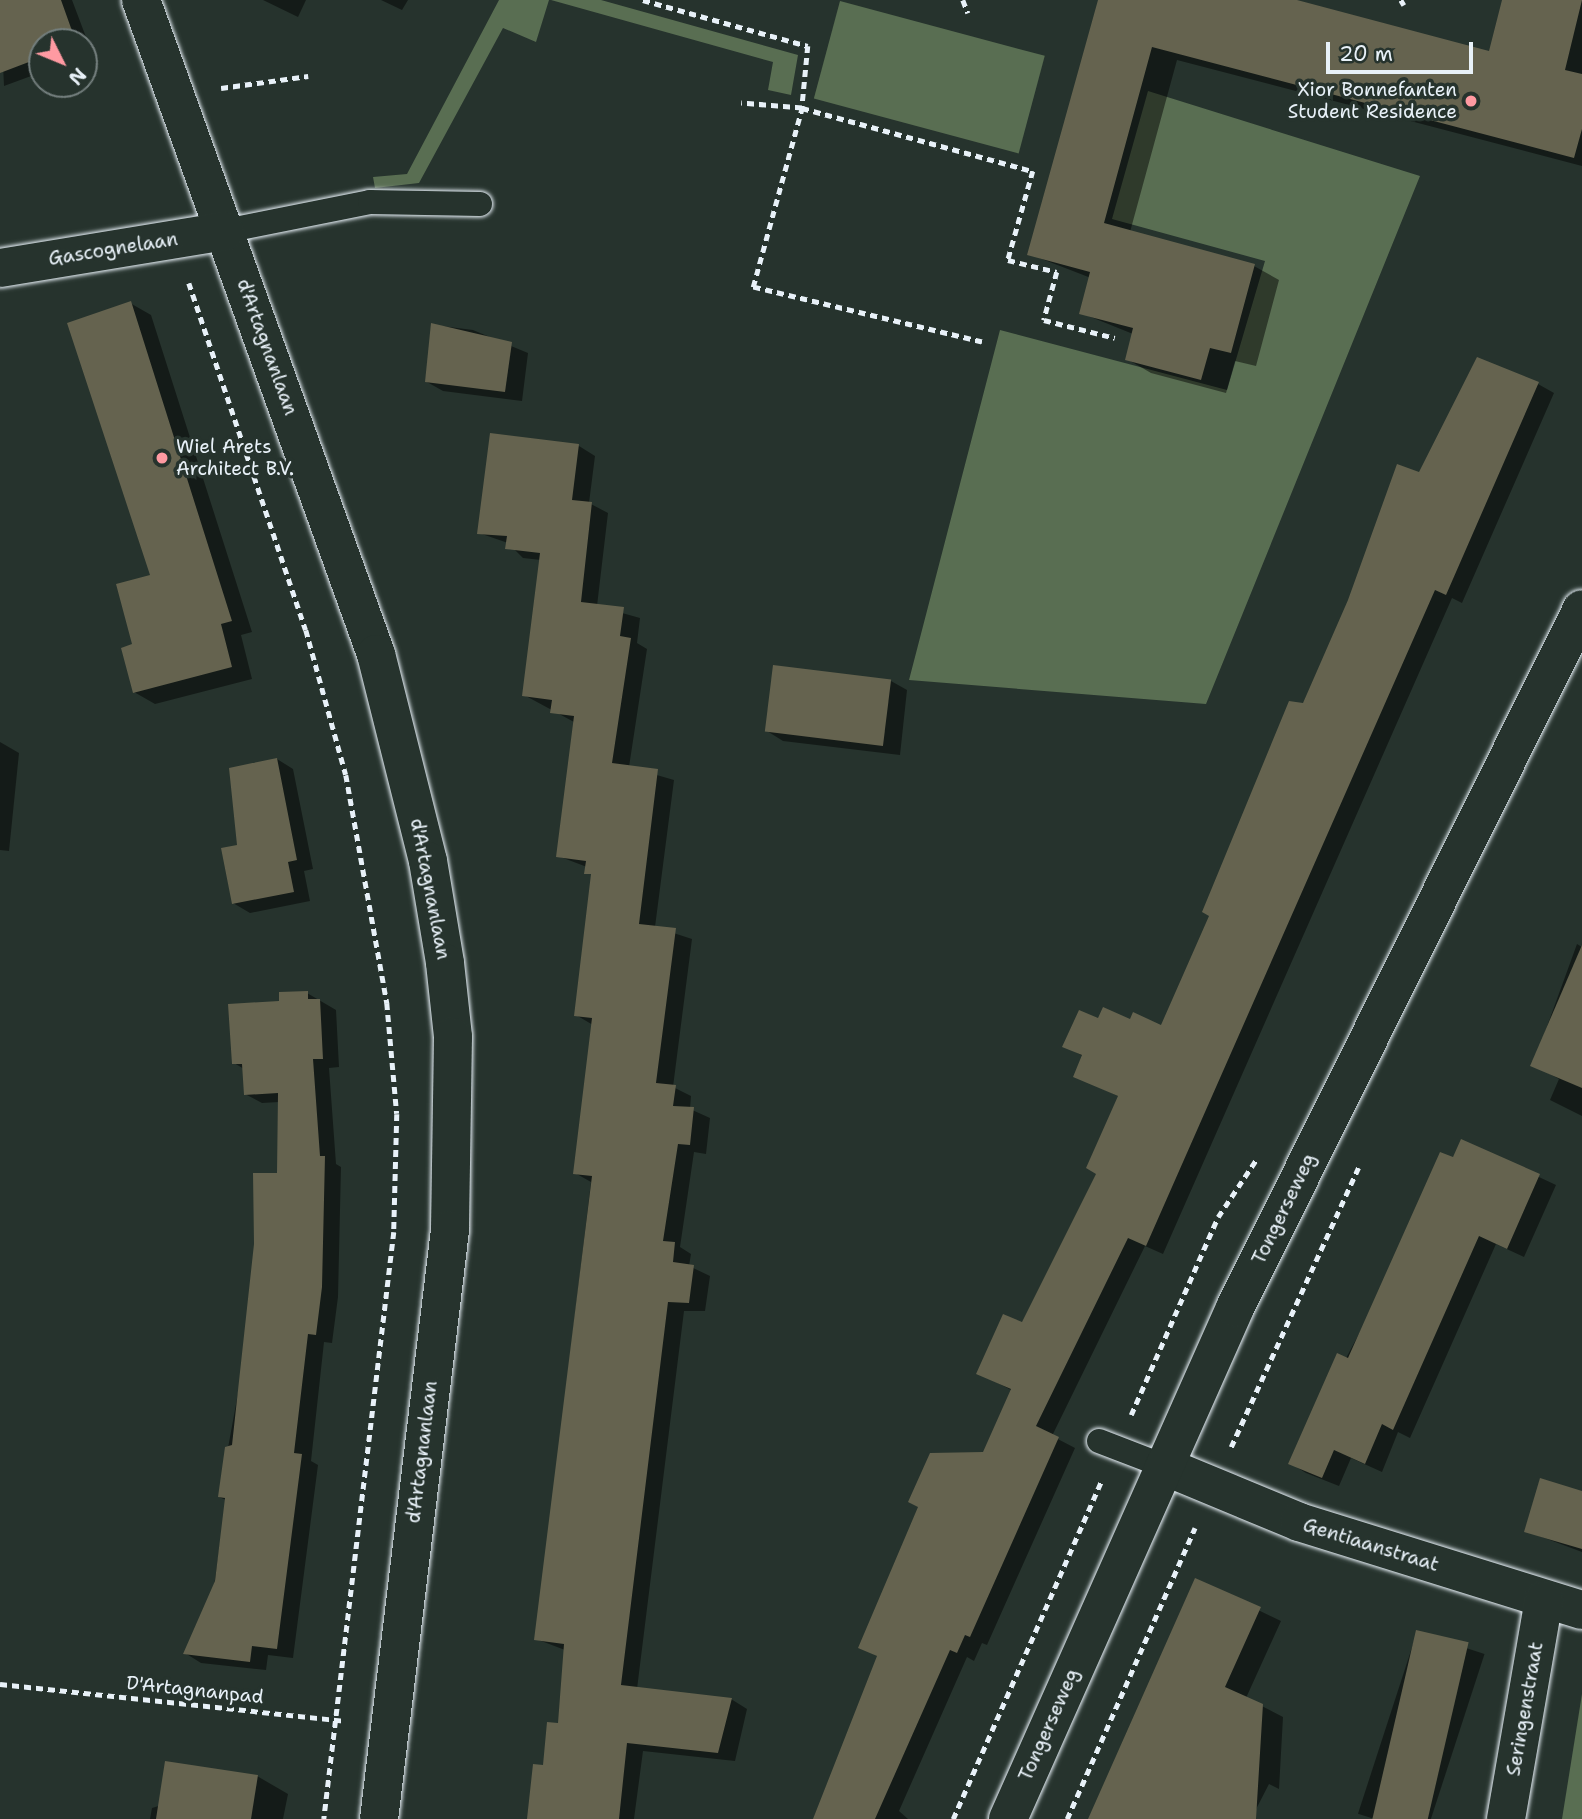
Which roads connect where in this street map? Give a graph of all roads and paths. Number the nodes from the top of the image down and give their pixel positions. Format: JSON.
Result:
{"nodes":[{"id":1,"x":141,"y":0,"type":"edge"},
{"id":2,"x":643,"y":0,"type":"edge"},
{"id":3,"x":962,"y":0,"type":"edge"},
{"id":4,"x":968,"y":13,"type":"dead end"},
{"id":5,"x":308,"y":76,"type":"dead end"},
{"id":6,"x":176,"y":95,"type":"junction"},
{"id":7,"x":741,"y":103,"type":"dead end"},
{"id":8,"x":802,"y":108,"type":"junction"},
{"id":9,"x":480,"y":204,"type":"dead end"},
{"id":10,"x":225,"y":231,"type":"junction"},
{"id":11,"x":174,"y":239,"type":"junction"},
{"id":12,"x":0,"y":268,"type":"edge"},
{"id":13,"x":1115,"y":338,"type":"dead end"},
{"id":14,"x":982,"y":342,"type":"dead end"},
{"id":15,"x":1582,"y":609,"type":"edge"},
{"id":16,"x":1237,"y":1182,"type":"dead end"},
{"id":17,"x":1108,"y":1445,"type":"junction"},
{"id":18,"x":1164,"y":1466,"type":"junction"},
{"id":19,"x":1195,"y":1529,"type":"dead end"},
{"id":20,"x":1544,"y":1600,"type":"junction"},
{"id":21,"x":1582,"y":1610,"type":"edge"},
{"id":22,"x":0,"y":1684,"type":"edge"},
{"id":23,"x":331,"y":1719,"type":"junction"},
{"id":24,"x":387,"y":1726,"type":"junction"},
{"id":25,"x":324,"y":1819,"type":"edge"},
{"id":26,"x":379,"y":1819,"type":"edge"},
{"id":27,"x":953,"y":1819,"type":"edge"},
{"id":28,"x":1008,"y":1819,"type":"edge"},
{"id":29,"x":1067,"y":1819,"type":"edge"},
{"id":30,"x":1506,"y":1819,"type":"edge"}],
"edges":[{"from":1,"to":6,"type":"street","name":"d'Artagnanlaan"},
{"from":2,"to":8,"type":"path"},
{"from":3,"to":4,"type":"path"},
{"from":5,"to":6,"type":"path"},
{"from":6,"to":10,"type":"street","name":"d'Artagnanlaan"},
{"from":7,"to":8,"type":"path"},
{"from":8,"to":13,"type":"path"},
{"from":8,"to":14,"type":"path"},
{"from":9,"to":10,"type":"lane"},
{"from":10,"to":11,"type":"street","name":"Gascognelaan"},
{"from":10,"to":24,"type":"street","name":"d'Artagnanlaan"},
{"from":11,"to":12,"type":"street","name":"Gascognelaan"},
{"from":11,"to":23,"type":"path"},
{"from":15,"to":18,"type":"street","name":"Tongerseweg"},
{"from":16,"to":17,"type":"path"},
{"from":17,"to":18,"type":"lane"},
{"from":17,"to":27,"type":"path"},
{"from":18,"to":20,"type":"street","name":"Gentiaanstraat"},
{"from":18,"to":28,"type":"street","name":"Tongerseweg"},
{"from":19,"to":29,"type":"path"},
{"from":20,"to":21,"type":"street","name":"Gentiaanstraat"},
{"from":20,"to":30,"type":"street","name":"Seringenstraat"},
{"from":22,"to":23,"type":"path","name":"D'Artagnanpad"},
{"from":23,"to":24,"type":"path","name":"D'Artagnanpad"},
{"from":23,"to":25,"type":"path"},
{"from":24,"to":26,"type":"street","name":"d'Artagnanlaan"}]}
